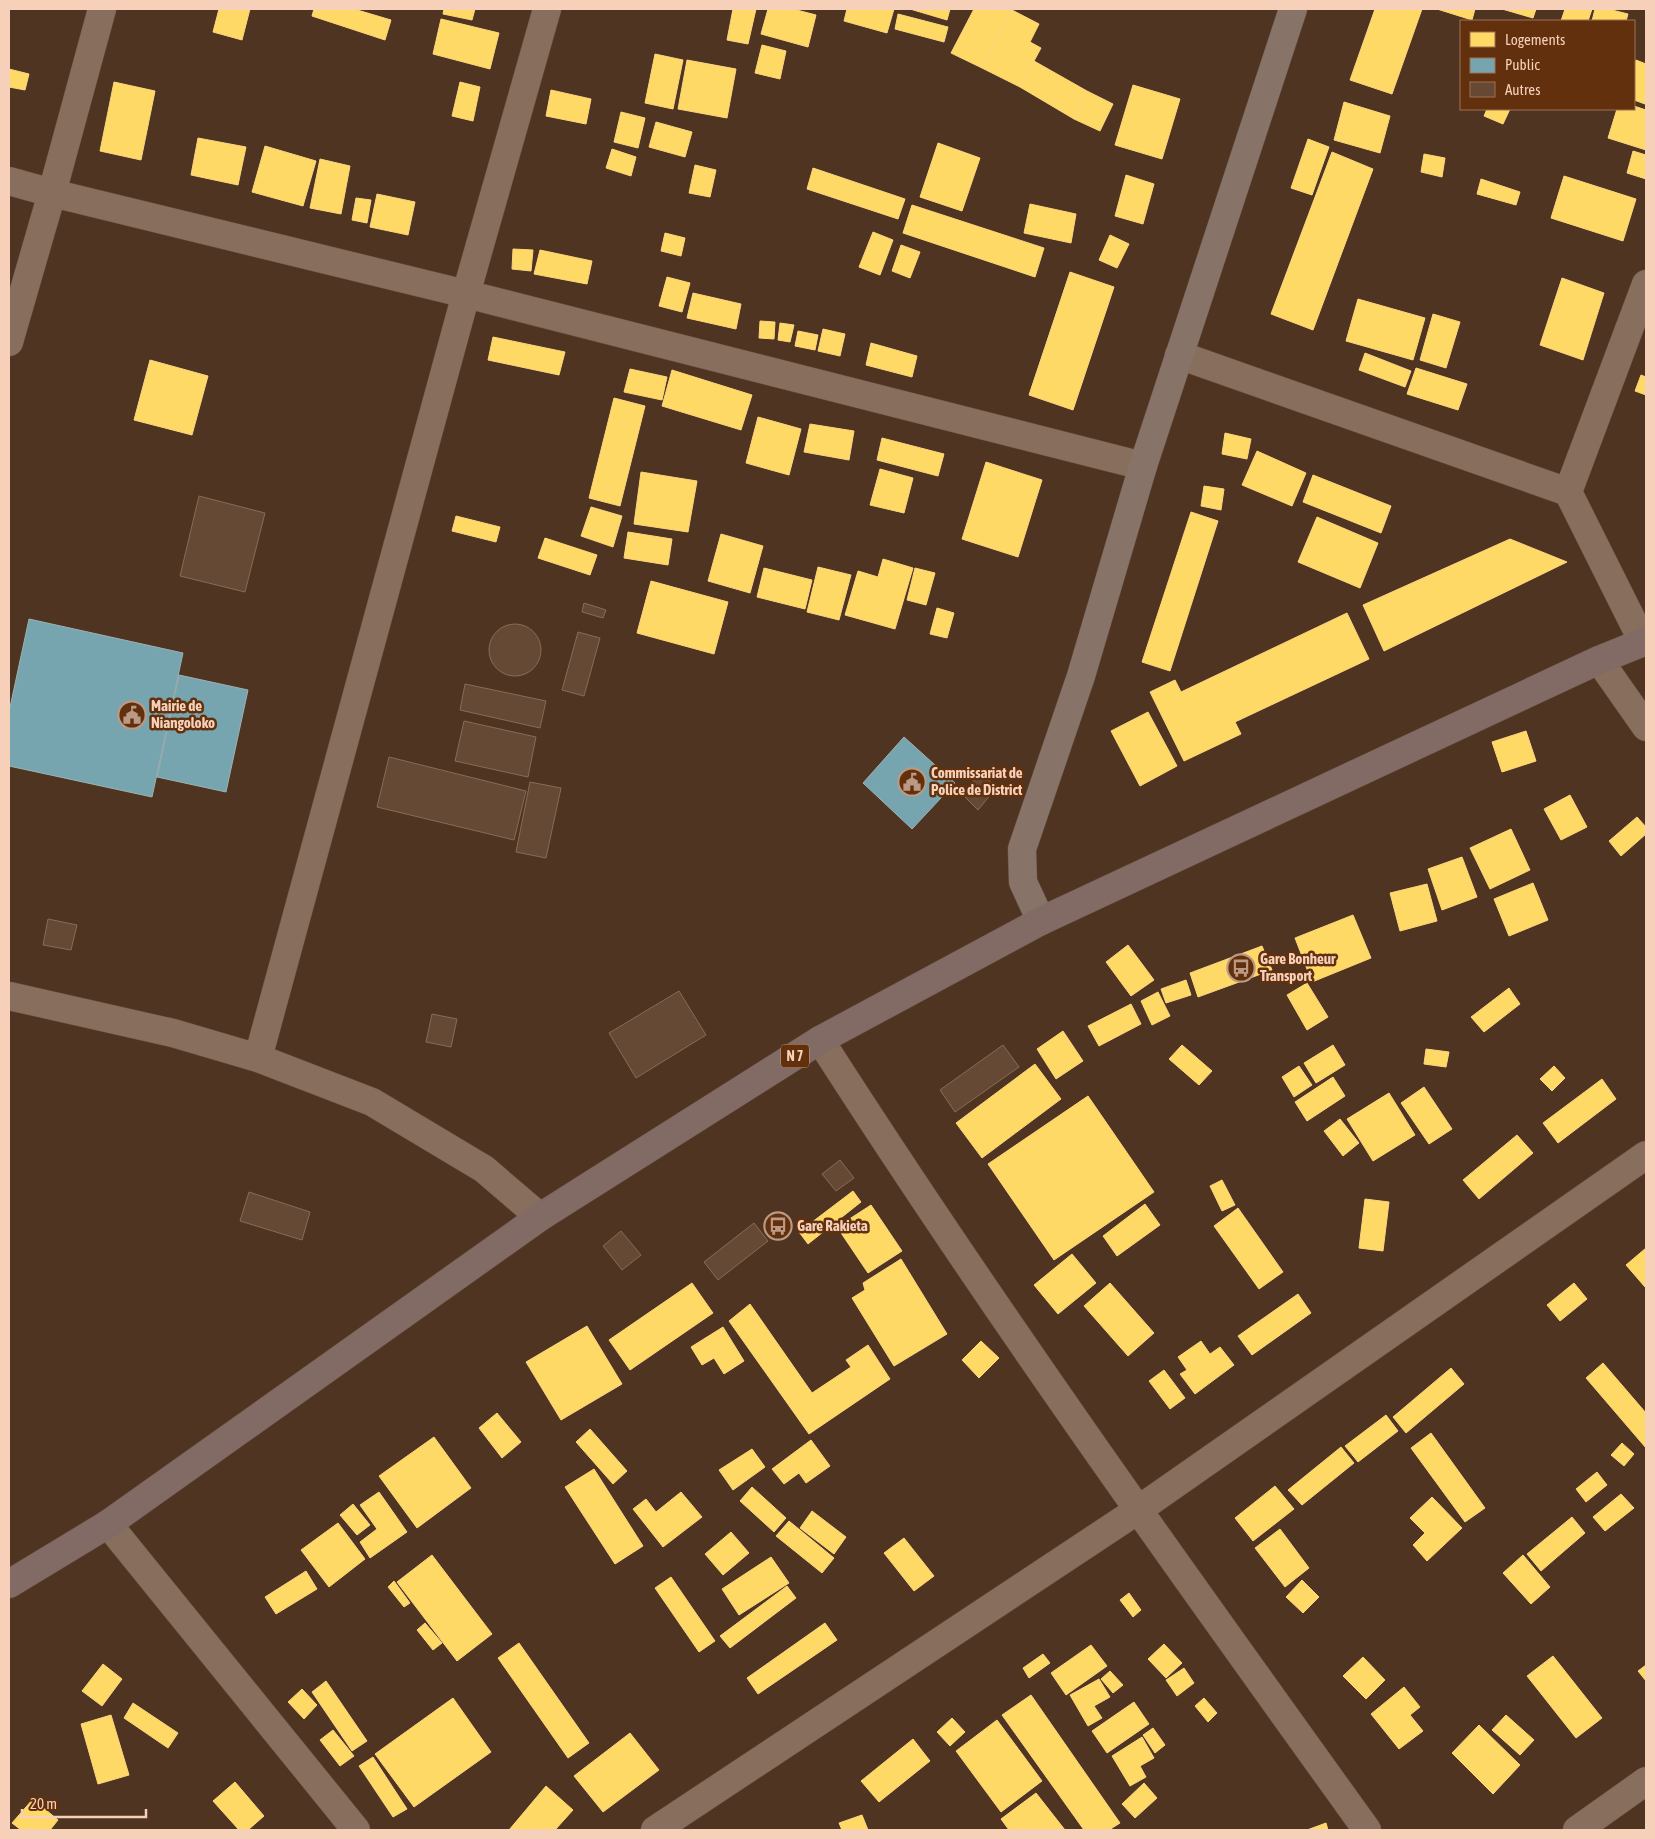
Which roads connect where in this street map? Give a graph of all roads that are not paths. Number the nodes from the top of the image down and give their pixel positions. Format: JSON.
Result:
{"nodes":[{"id":1,"x":102,"y":9,"type":"edge"},
{"id":2,"x":547,"y":9,"type":"edge"},
{"id":3,"x":1293,"y":9,"type":"edge"},
{"id":4,"x":9,"y":181,"type":"edge"},
{"id":5,"x":52,"y":193,"type":"junction"},
{"id":6,"x":1646,"y":284,"type":"edge"},
{"id":7,"x":466,"y":294,"type":"junction"},
{"id":8,"x":9,"y":342,"type":"edge"},
{"id":9,"x":1179,"y":355,"type":"junction"},
{"id":10,"x":1143,"y":466,"type":"junction"},
{"id":11,"x":1568,"y":492,"type":"junction"},
{"id":12,"x":1644,"y":642,"type":"edge"},
{"id":13,"x":1599,"y":660,"type":"junction"},
{"id":14,"x":1646,"y":727,"type":"edge"},
{"id":15,"x":1041,"y":920,"type":"junction"},
{"id":16,"x":9,"y":996,"type":"edge"},
{"id":17,"x":820,"y":1040,"type":"junction"},
{"id":18,"x":258,"y":1058,"type":"junction"},
{"id":19,"x":1646,"y":1155,"type":"edge"},
{"id":20,"x":540,"y":1217,"type":"junction"},
{"id":21,"x":1138,"y":1510,"type":"junction"},
{"id":22,"x":108,"y":1524,"type":"junction"},
{"id":23,"x":9,"y":1584,"type":"edge"},
{"id":24,"x":1646,"y":1781,"type":"edge"},
{"id":25,"x":356,"y":1830,"type":"edge"},
{"id":26,"x":655,"y":1830,"type":"edge"},
{"id":27,"x":1367,"y":1830,"type":"edge"},
{"id":28,"x":1577,"y":1830,"type":"edge"}],
"edges":[{"from":1,"to":5,"type":"street"},
{"from":2,"to":7,"type":"street"},
{"from":3,"to":9,"type":"main road"},
{"from":4,"to":5,"type":"street"},
{"from":5,"to":7,"type":"street"},
{"from":5,"to":8,"type":"street"},
{"from":6,"to":11,"type":"street"},
{"from":7,"to":10,"type":"street"},
{"from":7,"to":18,"type":"street"},
{"from":9,"to":10,"type":"main road"},
{"from":9,"to":11,"type":"street"},
{"from":10,"to":15,"type":"main road"},
{"from":11,"to":12,"type":"street"},
{"from":12,"to":13,"type":"highway","number":"N 7"},
{"from":13,"to":14,"type":"street"},
{"from":13,"to":15,"type":"highway","number":"N 7"},
{"from":15,"to":17,"type":"highway","number":"N 7"},
{"from":16,"to":18,"type":"street"},
{"from":17,"to":20,"type":"highway","number":"N 7"},
{"from":17,"to":21,"type":"street"},
{"from":18,"to":20,"type":"street"},
{"from":19,"to":21,"type":"street"},
{"from":20,"to":22,"type":"highway","number":"N 7"},
{"from":21,"to":26,"type":"street"},
{"from":21,"to":27,"type":"street"},
{"from":22,"to":23,"type":"highway","number":"N 7"},
{"from":22,"to":25,"type":"street"},
{"from":24,"to":28,"type":"street"}]}
